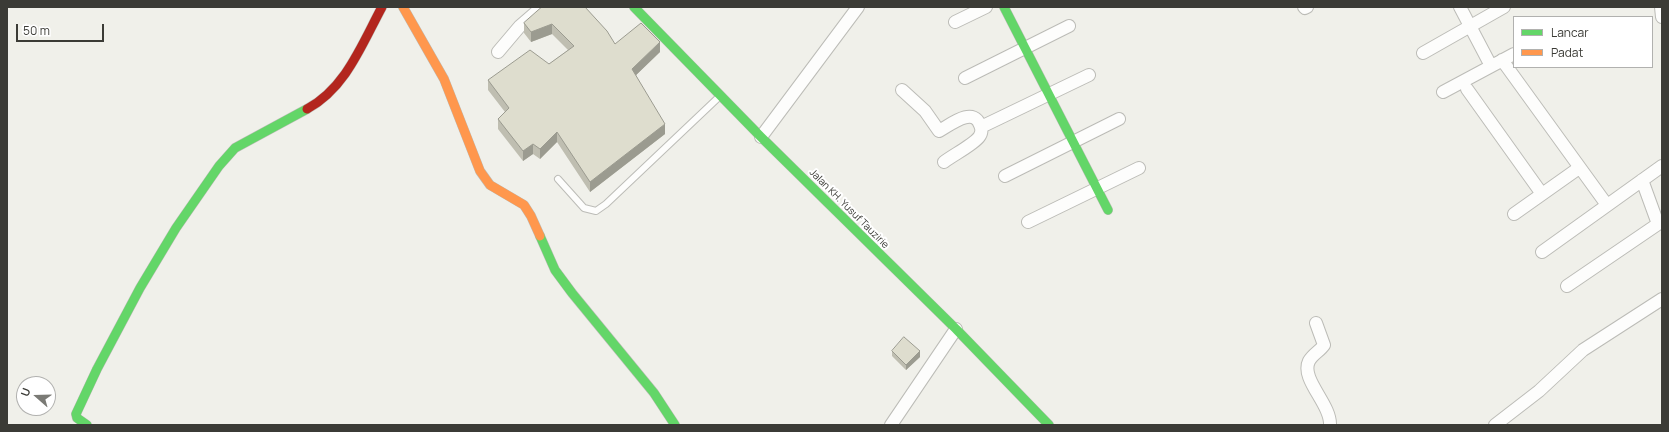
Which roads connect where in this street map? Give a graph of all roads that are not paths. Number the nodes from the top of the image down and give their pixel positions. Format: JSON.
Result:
{"nodes":[{"id":1,"x":382,"y":7,"type":"edge"},
{"id":2,"x":403,"y":7,"type":"edge"},
{"id":3,"x":542,"y":7,"type":"edge"},
{"id":4,"x":634,"y":7,"type":"edge"},
{"id":5,"x":858,"y":7,"type":"edge"},
{"id":6,"x":986,"y":7,"type":"edge"},
{"id":7,"x":1004,"y":7,"type":"edge"},
{"id":8,"x":1460,"y":7,"type":"edge"},
{"id":9,"x":1504,"y":7,"type":"edge"},
{"id":10,"x":1661,"y":7,"type":"edge"},
{"id":11,"x":1662,"y":17,"type":"edge"},
{"id":12,"x":955,"y":22,"type":"dead end"},
{"id":13,"x":1069,"y":26,"type":"dead end"},
{"id":14,"x":1470,"y":26,"type":"junction"},
{"id":15,"x":1024,"y":48,"type":"junction"},
{"id":16,"x":498,"y":52,"type":"dead end"},
{"id":17,"x":1423,"y":53,"type":"dead end"},
{"id":18,"x":1513,"y":55,"type":"edge"},
{"id":19,"x":1497,"y":63,"type":"junction"},
{"id":20,"x":1089,"y":75,"type":"dead end"},
{"id":21,"x":965,"y":78,"type":"dead end"},
{"id":22,"x":1467,"y":89,"type":"dead end"},
{"id":23,"x":902,"y":90,"type":"dead end"},
{"id":24,"x":1443,"y":92,"type":"dead end"},
{"id":25,"x":1048,"y":94,"type":"junction"},
{"id":26,"x":721,"y":95,"type":"junction"},
{"id":27,"x":1119,"y":119,"type":"dead end"},
{"id":28,"x":982,"y":127,"type":"junction"},
{"id":29,"x":761,"y":137,"type":"junction"},
{"id":30,"x":1073,"y":142,"type":"junction"},
{"id":31,"x":944,"y":162,"type":"dead end"},
{"id":32,"x":1662,"y":166,"type":"edge"},
{"id":33,"x":1139,"y":168,"type":"dead end"},
{"id":34,"x":1580,"y":168,"type":"junction"},
{"id":35,"x":1004,"y":176,"type":"dead end"},
{"id":36,"x":558,"y":179,"type":"dead end"},
{"id":37,"x":1642,"y":180,"type":"junction"},
{"id":38,"x":1097,"y":189,"type":"junction"},
{"id":39,"x":1542,"y":194,"type":"junction"},
{"id":40,"x":1607,"y":206,"type":"junction"},
{"id":41,"x":1108,"y":210,"type":"dead end"},
{"id":42,"x":1514,"y":214,"type":"dead end"},
{"id":43,"x":1028,"y":222,"type":"dead end"},
{"id":44,"x":1660,"y":228,"type":"edge"},
{"id":45,"x":1542,"y":252,"type":"dead end"},
{"id":46,"x":1567,"y":286,"type":"dead end"},
{"id":47,"x":1662,"y":299,"type":"edge"},
{"id":48,"x":1316,"y":323,"type":"dead end"},
{"id":49,"x":956,"y":329,"type":"junction"},
{"id":50,"x":87,"y":425,"type":"edge"},
{"id":51,"x":675,"y":425,"type":"edge"},
{"id":52,"x":891,"y":425,"type":"edge"},
{"id":53,"x":1049,"y":425,"type":"edge"},
{"id":54,"x":1330,"y":425,"type":"edge"},
{"id":55,"x":1495,"y":425,"type":"edge"}],
"edges":[{"from":1,"to":50,"type":"street"},
{"from":2,"to":51,"type":"street"},
{"from":3,"to":16,"type":"street"},
{"from":4,"to":26,"type":"street","name":"Jalan KH. Yusuf Tauzirie"},
{"from":5,"to":29,"type":"street"},
{"from":6,"to":12,"type":"street"},
{"from":7,"to":15,"type":"street"},
{"from":8,"to":14,"type":"street"},
{"from":9,"to":14,"type":"street"},
{"from":10,"to":11,"type":"street"},
{"from":13,"to":15,"type":"street"},
{"from":14,"to":17,"type":"street"},
{"from":14,"to":19,"type":"street"},
{"from":15,"to":21,"type":"street"},
{"from":15,"to":25,"type":"street"},
{"from":18,"to":19,"type":"street"},
{"from":19,"to":24,"type":"street"},
{"from":19,"to":34,"type":"street"},
{"from":20,"to":25,"type":"street"},
{"from":22,"to":39,"type":"street"},
{"from":23,"to":28,"type":"street"},
{"from":25,"to":28,"type":"street"},
{"from":25,"to":30,"type":"street"},
{"from":26,"to":29,"type":"street","name":"Jalan KH. Yusuf Tauzirie"},
{"from":26,"to":36,"type":"lane"},
{"from":27,"to":30,"type":"street"},
{"from":28,"to":31,"type":"street"},
{"from":29,"to":49,"type":"street","name":"Jalan KH. Yusuf Tauzirie"},
{"from":30,"to":35,"type":"street"},
{"from":30,"to":38,"type":"street"},
{"from":32,"to":37,"type":"street"},
{"from":33,"to":38,"type":"street"},
{"from":34,"to":39,"type":"street"},
{"from":34,"to":40,"type":"street"},
{"from":37,"to":40,"type":"street"},
{"from":37,"to":44,"type":"street"},
{"from":38,"to":41,"type":"street"},
{"from":38,"to":43,"type":"street"},
{"from":39,"to":42,"type":"street"},
{"from":40,"to":45,"type":"street"},
{"from":44,"to":46,"type":"street"},
{"from":47,"to":55,"type":"street"},
{"from":48,"to":54,"type":"street"},
{"from":49,"to":52,"type":"street"},
{"from":49,"to":53,"type":"street","name":"Jalan KH. Yusuf Tauzirie"}]}
